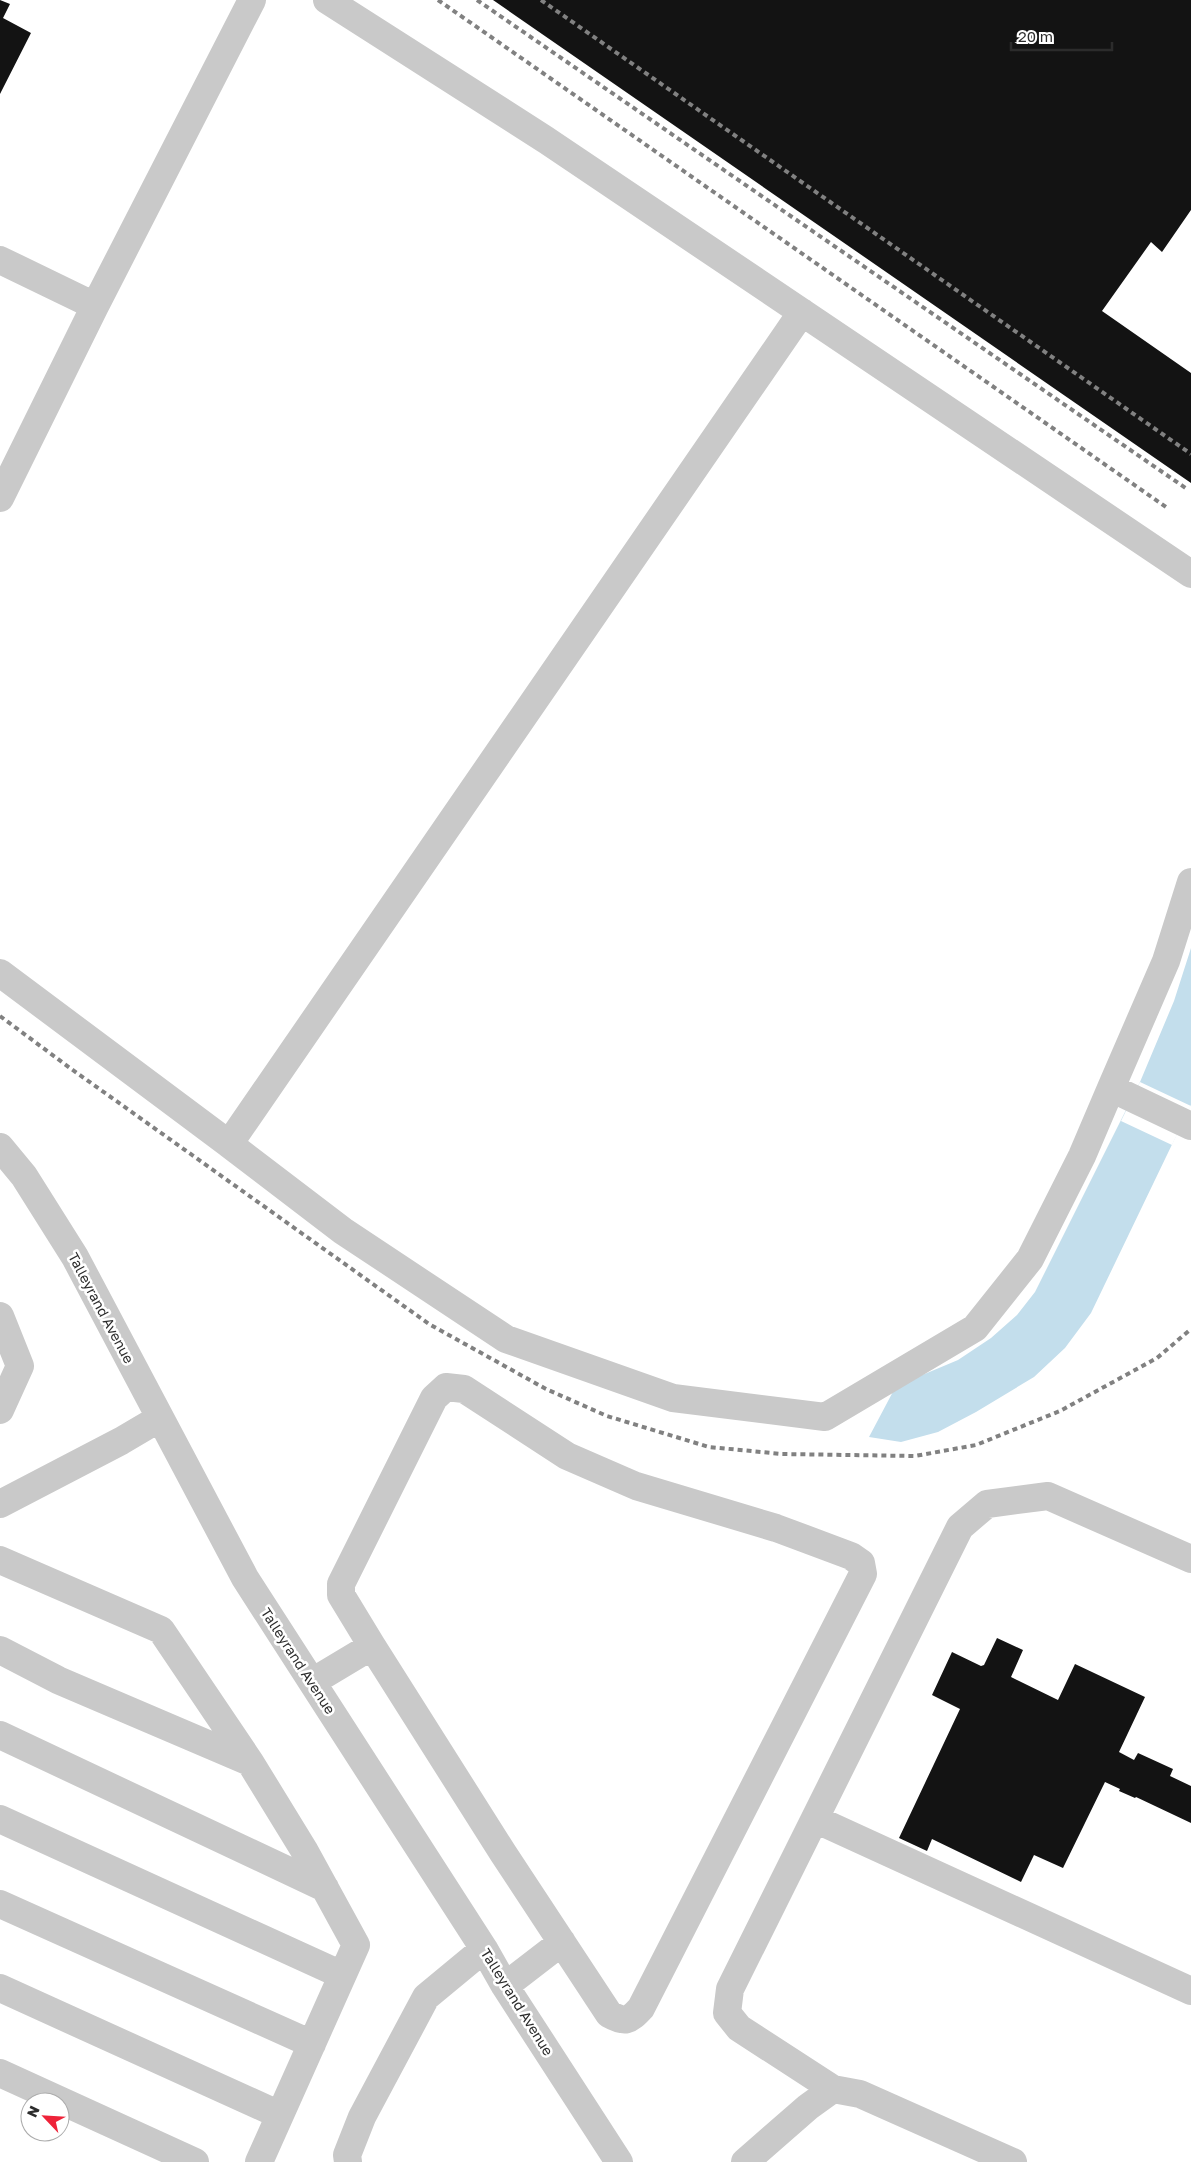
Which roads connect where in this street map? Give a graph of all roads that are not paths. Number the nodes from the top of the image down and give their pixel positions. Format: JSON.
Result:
{"nodes":[{"id":1,"x":252,"y":0,"type":"edge"},
{"id":2,"x":327,"y":0,"type":"edge"},
{"id":3,"x":0,"y":260,"type":"edge"},
{"id":4,"x":95,"y":306,"type":"junction"},
{"id":5,"x":802,"y":312,"type":"junction"},
{"id":6,"x":0,"y":498,"type":"edge"},
{"id":7,"x":1191,"y":574,"type":"edge"},
{"id":8,"x":1191,"y":882,"type":"edge"},
{"id":9,"x":0,"y":973,"type":"edge"},
{"id":10,"x":1122,"y":1093,"type":"junction"},
{"id":11,"x":1187,"y":1124,"type":"edge"},
{"id":12,"x":229,"y":1144,"type":"junction"},
{"id":13,"x":0,"y":1147,"type":"edge"},
{"id":14,"x":0,"y":1316,"type":"edge"},
{"id":15,"x":3,"y":1395,"type":"edge"},
{"id":16,"x":160,"y":1418,"type":"junction"},
{"id":17,"x":0,"y":1504,"type":"edge"},
{"id":18,"x":0,"y":1560,"type":"edge"},
{"id":19,"x":1191,"y":1560,"type":"edge"},
{"id":20,"x":372,"y":1646,"type":"junction"},
{"id":21,"x":0,"y":1650,"type":"edge"},
{"id":22,"x":312,"y":1682,"type":"junction"},
{"id":23,"x":0,"y":1735,"type":"edge"},
{"id":24,"x":250,"y":1762,"type":"junction"},
{"id":25,"x":0,"y":1819,"type":"edge"},
{"id":26,"x":815,"y":1819,"type":"junction"},
{"id":27,"x":325,"y":1888,"type":"junction"},
{"id":28,"x":0,"y":1904,"type":"edge"},
{"id":29,"x":562,"y":1942,"type":"junction"},
{"id":30,"x":484,"y":1949,"type":"junction"},
{"id":31,"x":342,"y":1975,"type":"junction"},
{"id":32,"x":505,"y":1986,"type":"junction"},
{"id":33,"x":0,"y":1988,"type":"edge"},
{"id":34,"x":1191,"y":1991,"type":"edge"},
{"id":35,"x":312,"y":2044,"type":"junction"},
{"id":36,"x":0,"y":2073,"type":"edge"},
{"id":37,"x":832,"y":2089,"type":"junction"},
{"id":38,"x":280,"y":2115,"type":"junction"},
{"id":39,"x":344,"y":2160,"type":"edge"},
{"id":40,"x":195,"y":2162,"type":"edge"},
{"id":41,"x":259,"y":2162,"type":"edge"},
{"id":42,"x":620,"y":2162,"type":"edge"},
{"id":43,"x":745,"y":2162,"type":"edge"},
{"id":44,"x":1013,"y":2162,"type":"edge"}],
"edges":[{"from":1,"to":4,"type":"street"},
{"from":2,"to":5,"type":"street"},
{"from":3,"to":4,"type":"street"},
{"from":4,"to":6,"type":"street"},
{"from":5,"to":7,"type":"street"},
{"from":5,"to":12,"type":"street"},
{"from":8,"to":10,"type":"street"},
{"from":9,"to":12,"type":"street"},
{"from":10,"to":11,"type":"street"},
{"from":10,"to":12,"type":"street"},
{"from":13,"to":16,"type":"street","name":"Talleyrand Avenue"},
{"from":14,"to":15,"type":"street"},
{"from":16,"to":17,"type":"street"},
{"from":16,"to":22,"type":"street","name":"Talleyrand Avenue"},
{"from":18,"to":24,"type":"street"},
{"from":19,"to":26,"type":"street"},
{"from":20,"to":22,"type":"street"},
{"from":20,"to":29,"type":"street"},
{"from":20,"to":29,"type":"street"},
{"from":21,"to":24,"type":"street"},
{"from":22,"to":30,"type":"street","name":"Talleyrand Avenue"},
{"from":23,"to":27,"type":"street"},
{"from":24,"to":27,"type":"street"},
{"from":25,"to":31,"type":"street"},
{"from":26,"to":34,"type":"street"},
{"from":26,"to":37,"type":"street"},
{"from":27,"to":31,"type":"street"},
{"from":28,"to":35,"type":"street"},
{"from":29,"to":32,"type":"street"},
{"from":30,"to":32,"type":"street","name":"Talleyrand Avenue"},
{"from":30,"to":39,"type":"street"},
{"from":31,"to":35,"type":"street"},
{"from":32,"to":42,"type":"street","name":"Talleyrand Avenue"},
{"from":33,"to":38,"type":"street"},
{"from":35,"to":38,"type":"street"},
{"from":36,"to":40,"type":"street"},
{"from":37,"to":43,"type":"street"},
{"from":37,"to":44,"type":"street"},
{"from":38,"to":41,"type":"street"}]}
